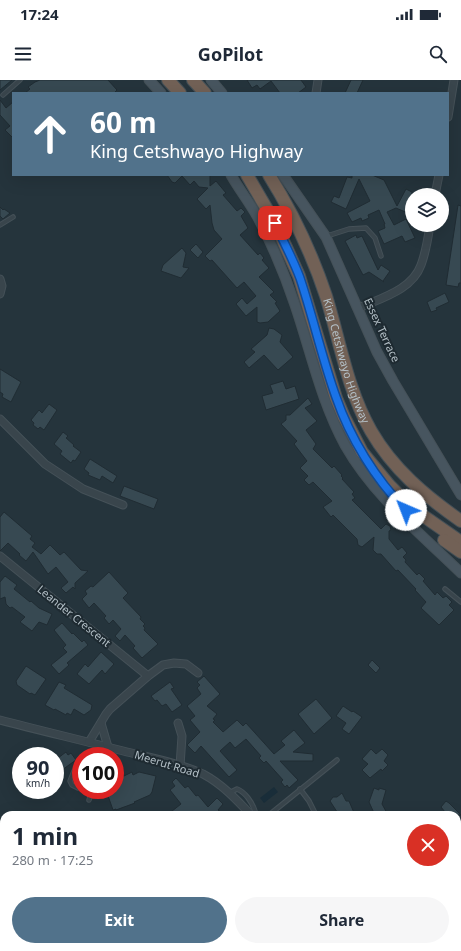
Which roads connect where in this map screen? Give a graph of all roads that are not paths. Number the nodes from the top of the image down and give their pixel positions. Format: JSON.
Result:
{"nodes":[{"id":1,"x":20,"y":80,"type":"edge"},
{"id":2,"x":149,"y":80,"type":"edge"},
{"id":3,"x":168,"y":80,"type":"edge"},
{"id":4,"x":193,"y":80,"type":"edge"},
{"id":5,"x":211,"y":80,"type":"edge"},
{"id":6,"x":318,"y":80,"type":"edge"},
{"id":7,"x":454,"y":80,"type":"edge"},
{"id":8,"x":160,"y":92,"type":"edge"},
{"id":9,"x":179,"y":92,"type":"edge"},
{"id":10,"x":204,"y":92,"type":"edge"},
{"id":11,"x":221,"y":92,"type":"edge"},
{"id":12,"x":316,"y":92,"type":"edge"},
{"id":13,"x":3,"y":95,"type":"dead end"},
{"id":14,"x":449,"y":111,"type":"edge"},
{"id":15,"x":232,"y":176,"type":"edge"},
{"id":16,"x":248,"y":176,"type":"edge"},
{"id":17,"x":270,"y":176,"type":"edge"},
{"id":18,"x":284,"y":176,"type":"edge"},
{"id":19,"x":439,"y":176,"type":"edge"},
{"id":20,"x":436,"y":188,"type":"edge"},
{"id":21,"x":13,"y":217,"type":"dead end"},
{"id":22,"x":0,"y":225,"type":"edge"},
{"id":23,"x":429,"y":232,"type":"edge"},
{"id":24,"x":326,"y":237,"type":"junction"},
{"id":25,"x":381,"y":256,"type":"dead end"},
{"id":26,"x":0,"y":279,"type":"edge"},
{"id":27,"x":0,"y":294,"type":"edge"},
{"id":28,"x":359,"y":308,"type":"junction"},
{"id":29,"x":0,"y":419,"type":"edge"},
{"id":30,"x":367,"y":458,"type":"junction"},
{"id":31,"x":461,"y":495,"type":"edge"},
{"id":32,"x":123,"y":505,"type":"dead end"},
{"id":33,"x":461,"y":520,"type":"edge"},
{"id":34,"x":461,"y":542,"type":"edge"},
{"id":35,"x":461,"y":552,"type":"edge"},
{"id":36,"x":0,"y":556,"type":"edge"},
{"id":37,"x":461,"y":573,"type":"edge"},
{"id":38,"x":445,"y":589,"type":"dead end"},
{"id":39,"x":461,"y":602,"type":"edge"},
{"id":40,"x":198,"y":673,"type":"dead end"},
{"id":41,"x":148,"y":676,"type":"junction"},
{"id":42,"x":0,"y":720,"type":"edge"},
{"id":43,"x":101,"y":723,"type":"junction"},
{"id":44,"x":178,"y":723,"type":"dead end"},
{"id":45,"x":89,"y":742,"type":"junction"},
{"id":46,"x":104,"y":747,"type":"joint"},
{"id":47,"x":124,"y":752,"type":"edge"},
{"id":48,"x":337,"y":760,"type":"dead end"},
{"id":49,"x":180,"y":766,"type":"junction"},
{"id":50,"x":72,"y":774,"type":"edge"},
{"id":51,"x":72,"y":785,"type":"edge"},
{"id":52,"x":300,"y":789,"type":"junction"},
{"id":53,"x":248,"y":811,"type":"edge"},
{"id":54,"x":274,"y":811,"type":"edge"},
{"id":55,"x":314,"y":811,"type":"edge"}],
"edges":[{"from":1,"to":13,"type":"lane"},
{"from":2,"to":8,"type":"street"},
{"from":3,"to":9,"type":"highway"},
{"from":4,"to":10,"type":"highway"},
{"from":5,"to":11,"type":"street"},
{"from":6,"to":12,"type":"street"},
{"from":7,"to":14,"type":"street"},
{"from":15,"to":37,"type":"street"},
{"from":16,"to":30,"type":"highway","name":"King Cetshwayo Highway"},
{"from":17,"to":33,"type":"highway","name":"King Cetshwayo Highway"},
{"from":18,"to":24,"type":"street","name":"Essex Terrace"},
{"from":19,"to":20,"type":"street"},
{"from":21,"to":22,"type":"lane"},
{"from":23,"to":28,"type":"street"},
{"from":24,"to":25,"type":"lane"},
{"from":24,"to":28,"type":"street","name":"Essex Terrace"},
{"from":26,"to":27,"type":"street"},
{"from":28,"to":31,"type":"street","name":"Essex Terrace"},
{"from":29,"to":32,"type":"street"},
{"from":30,"to":34,"type":"highway","name":"King Cetshwayo Highway"},
{"from":30,"to":35,"type":"highway"},
{"from":36,"to":41,"type":"street","name":"Leander Crescent"},
{"from":38,"to":39,"type":"lane"},
{"from":40,"to":41,"type":"street"},
{"from":41,"to":43,"type":"street"},
{"from":42,"to":45,"type":"street","name":"Meerut Road"},
{"from":43,"to":45,"type":"street"},
{"from":43,"to":46,"type":"street"},
{"from":44,"to":49,"type":"street"},
{"from":45,"to":46,"type":"street","name":"Meerut Road"},
{"from":47,"to":49,"type":"street","name":"Meerut Road"},
{"from":48,"to":52,"type":"lane"},
{"from":49,"to":53,"type":"street","name":"Meerut Road"},
{"from":50,"to":51,"type":"lane"},
{"from":52,"to":54,"type":"lane"},
{"from":52,"to":55,"type":"lane"}]}
